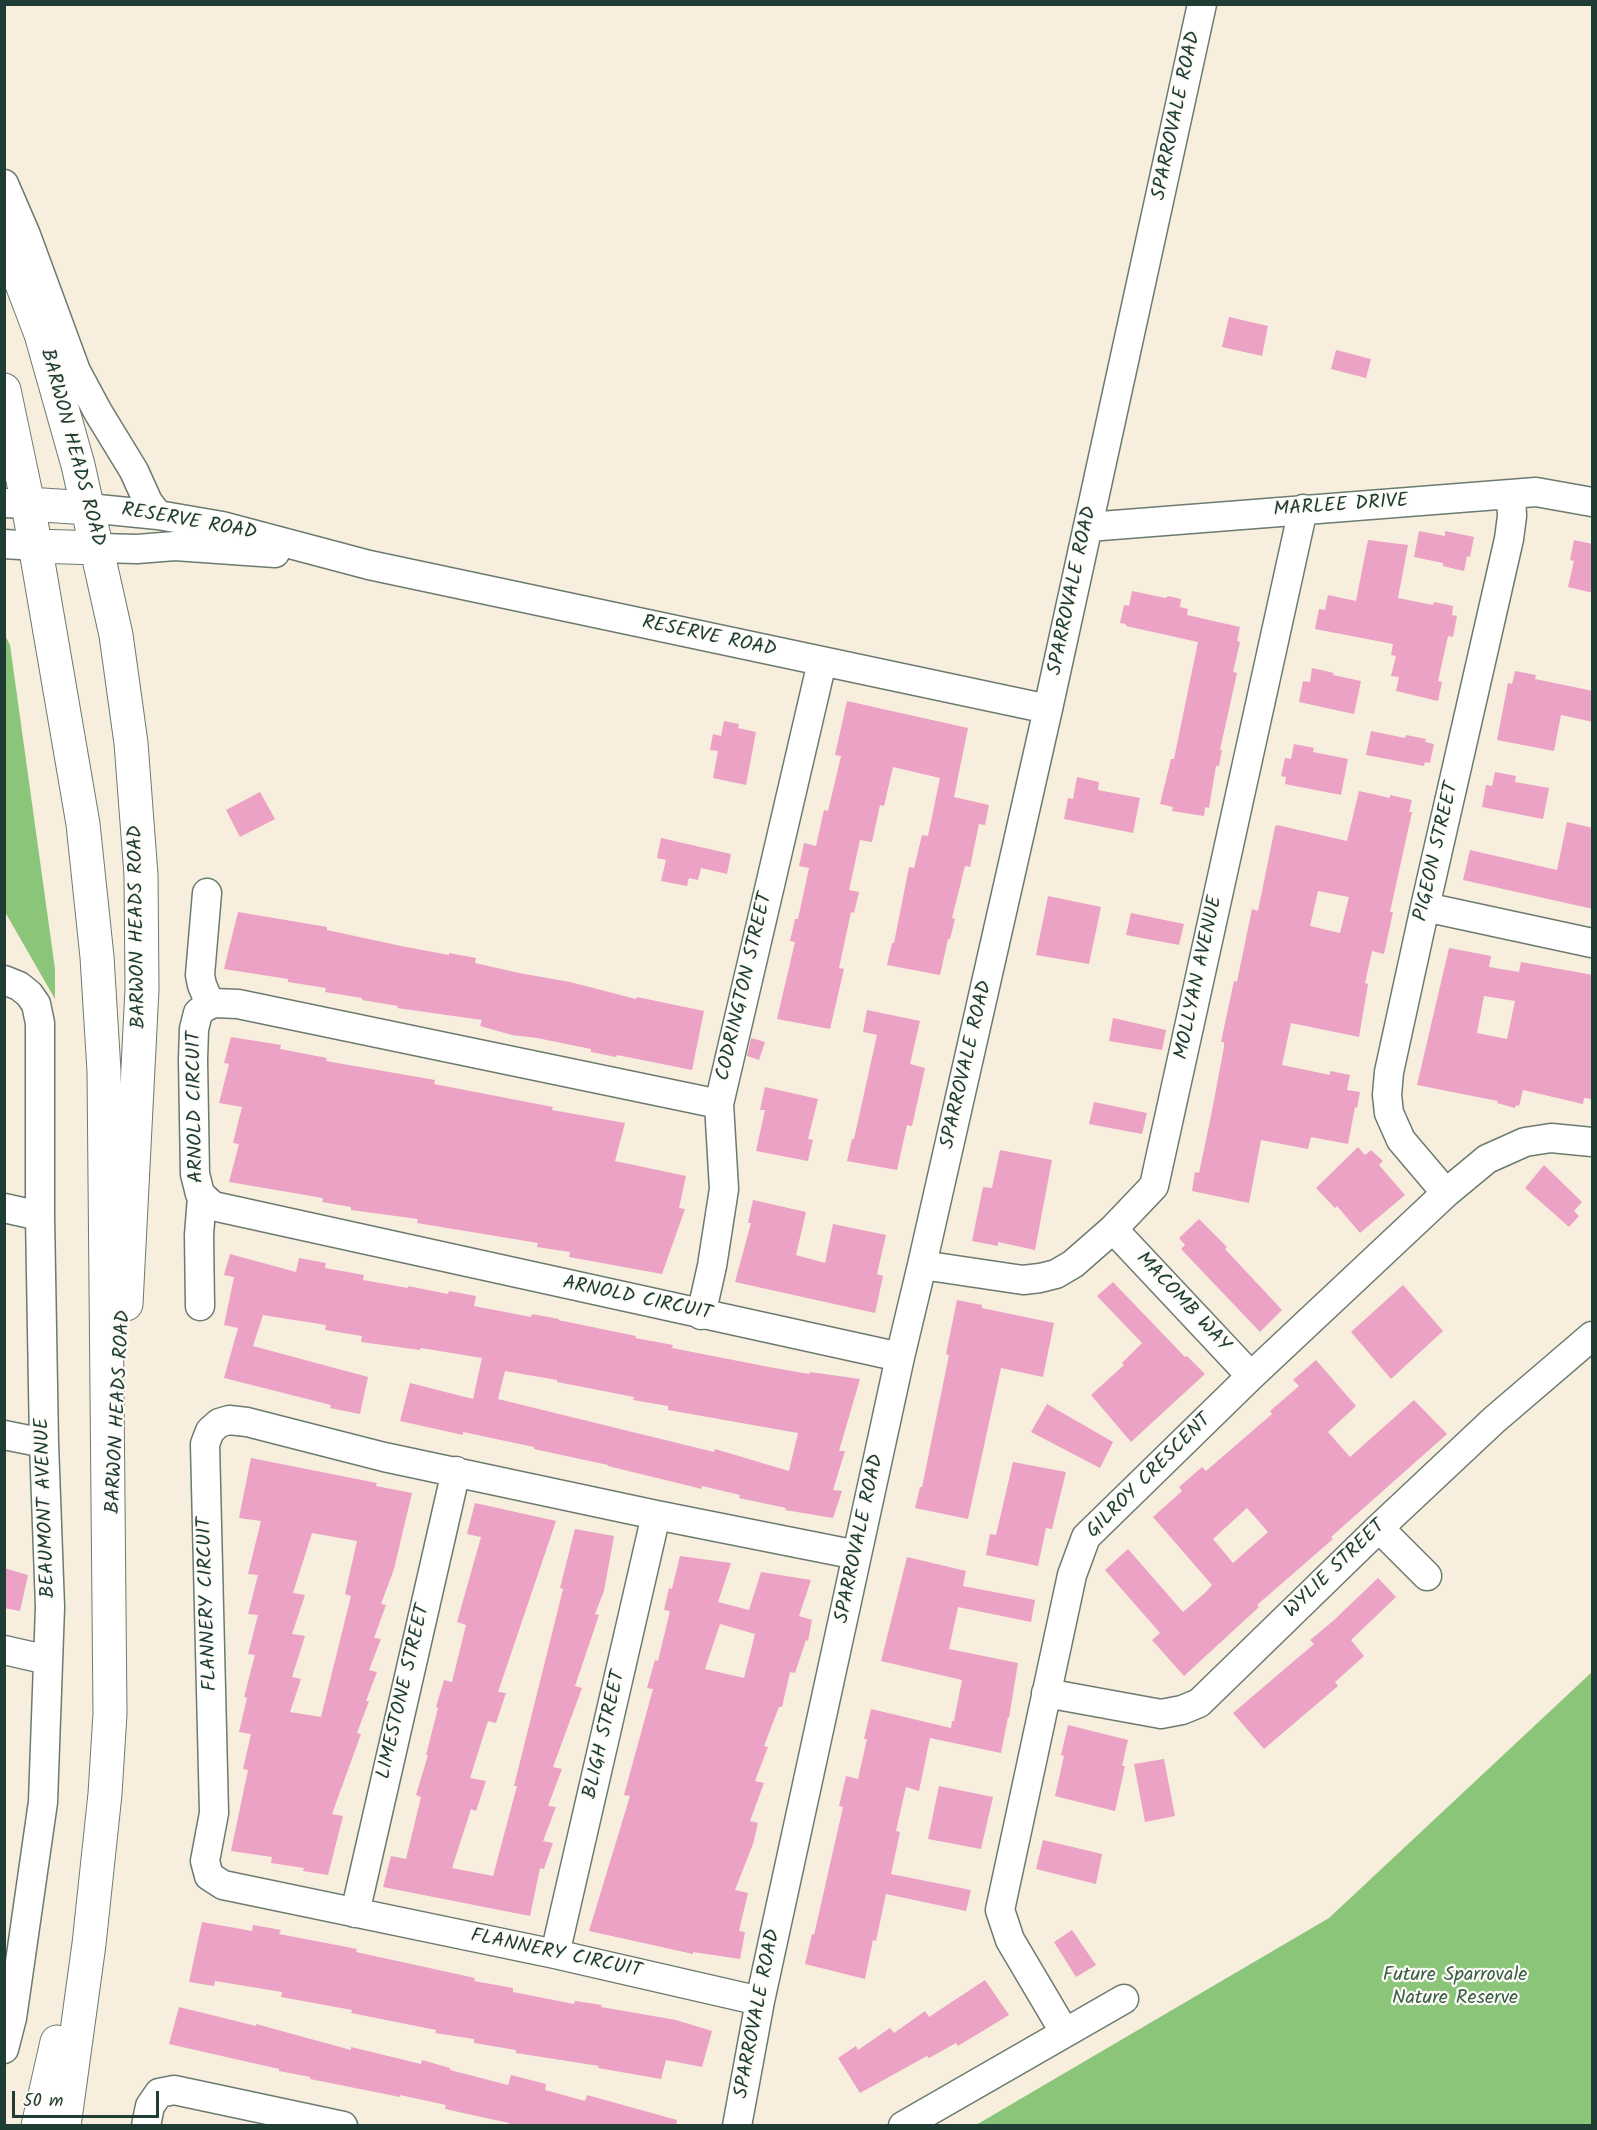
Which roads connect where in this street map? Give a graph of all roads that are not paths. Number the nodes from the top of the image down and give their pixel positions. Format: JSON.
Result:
{"nodes":[{"id":1,"x":1202,"y":4,"type":"edge"},
{"id":2,"x":4,"y":184,"type":"edge"},
{"id":3,"x":4,"y":237,"type":"edge"},
{"id":4,"x":4,"y":390,"type":"edge"},
{"id":5,"x":8,"y":430,"type":"edge"},
{"id":6,"x":1511,"y":495,"type":"junction"},
{"id":7,"x":1593,"y":502,"type":"edge"},
{"id":8,"x":16,"y":503,"type":"edge"},
{"id":9,"x":88,"y":508,"type":"junction"},
{"id":10,"x":1303,"y":509,"type":"junction"},
{"id":11,"x":158,"y":515,"type":"junction"},
{"id":12,"x":1088,"y":527,"type":"junction"},
{"id":13,"x":20,"y":545,"type":"edge"},
{"id":14,"x":98,"y":548,"type":"junction"},
{"id":15,"x":369,"y":565,"type":"junction"},
{"id":16,"x":822,"y":662,"type":"junction"},
{"id":17,"x":1048,"y":709,"type":"junction"},
{"id":18,"x":207,"y":893,"type":"dead end"},
{"id":19,"x":1425,"y":907,"type":"junction"},
{"id":20,"x":1593,"y":943,"type":"edge"},
{"id":21,"x":4,"y":980,"type":"edge"},
{"id":22,"x":210,"y":1004,"type":"junction"},
{"id":23,"x":719,"y":1104,"type":"junction"},
{"id":24,"x":1593,"y":1142,"type":"edge"},
{"id":25,"x":1446,"y":1193,"type":"junction"},
{"id":26,"x":202,"y":1197,"type":"junction"},
{"id":27,"x":4,"y":1208,"type":"edge"},
{"id":28,"x":40,"y":1216,"type":"junction"},
{"id":29,"x":1113,"y":1228,"type":"junction"},
{"id":30,"x":922,"y":1265,"type":"junction"},
{"id":31,"x":200,"y":1306,"type":"dead end"},
{"id":32,"x":701,"y":1315,"type":"junction"},
{"id":33,"x":1593,"y":1336,"type":"edge"},
{"id":34,"x":900,"y":1357,"type":"junction"},
{"id":35,"x":1251,"y":1376,"type":"junction"},
{"id":36,"x":4,"y":1435,"type":"edge"},
{"id":37,"x":44,"y":1443,"type":"junction"},
{"id":38,"x":456,"y":1471,"type":"junction"},
{"id":39,"x":656,"y":1515,"type":"junction"},
{"id":40,"x":1379,"y":1528,"type":"junction"},
{"id":41,"x":857,"y":1556,"type":"junction"},
{"id":42,"x":1427,"y":1576,"type":"dead end"},
{"id":43,"x":108,"y":1632,"type":"junction"},
{"id":44,"x":4,"y":1650,"type":"edge"},
{"id":45,"x":48,"y":1660,"type":"junction"},
{"id":46,"x":1046,"y":1693,"type":"junction"},
{"id":47,"x":98,"y":1863,"type":"junction"},
{"id":48,"x":355,"y":1912,"type":"junction"},
{"id":49,"x":555,"y":1954,"type":"junction"},
{"id":50,"x":1124,"y":1999,"type":"dead end"},
{"id":51,"x":760,"y":2001,"type":"junction"},
{"id":52,"x":1065,"y":2033,"type":"junction"},
{"id":53,"x":4,"y":2049,"type":"edge"},
{"id":54,"x":38,"y":2126,"type":"edge"},
{"id":55,"x":64,"y":2126,"type":"edge"},
{"id":56,"x":146,"y":2126,"type":"edge"},
{"id":57,"x":343,"y":2126,"type":"edge"},
{"id":58,"x":737,"y":2126,"type":"edge"},
{"id":59,"x":903,"y":2126,"type":"edge"}],
"edges":[{"from":1,"to":12,"type":"street","name":"SPARROVALE ROAD"},
{"from":2,"to":11,"type":"street"},
{"from":3,"to":9,"type":"main road","name":"BARWON HEADS ROAD"},
{"from":4,"to":5,"type":"main road","name":"BARWON HEADS ROAD"},
{"from":5,"to":8,"type":"main road","name":"BARWON HEADS ROAD"},
{"from":6,"to":7,"type":"street","name":"MARLEE DRIVE"},
{"from":6,"to":10,"type":"street","name":"MARLEE DRIVE"},
{"from":6,"to":19,"type":"street","name":"PIGEON STREET"},
{"from":8,"to":9,"type":"main road","name":"RESERVE ROAD"},
{"from":8,"to":13,"type":"main road","name":"BARWON HEADS ROAD"},
{"from":9,"to":11,"type":"street","name":"RESERVE ROAD"},
{"from":9,"to":14,"type":"main road","name":"BARWON HEADS ROAD"},
{"from":10,"to":12,"type":"street","name":"MARLEE DRIVE"},
{"from":10,"to":29,"type":"street","name":"MOLLYAN AVENUE"},
{"from":11,"to":15,"type":"street","name":"RESERVE ROAD"},
{"from":12,"to":17,"type":"street","name":"SPARROVALE ROAD"},
{"from":13,"to":14,"type":"main road","name":"RESERVE ROAD"},
{"from":13,"to":43,"type":"main road","name":"BARWON HEADS ROAD"},
{"from":14,"to":15,"type":"street","name":"RESERVE ROAD"},
{"from":14,"to":43,"type":"main road","name":"BARWON HEADS ROAD"},
{"from":15,"to":16,"type":"street","name":"RESERVE ROAD"},
{"from":16,"to":17,"type":"street","name":"RESERVE ROAD"},
{"from":16,"to":23,"type":"street","name":"CODRINGTON STREET"},
{"from":17,"to":30,"type":"street","name":"SPARROVALE ROAD"},
{"from":18,"to":22,"type":"street"},
{"from":19,"to":20,"type":"street"},
{"from":19,"to":25,"type":"street","name":"PIGEON STREET"},
{"from":21,"to":28,"type":"street","name":"BEAUMONT AVENUE"},
{"from":22,"to":23,"type":"street","name":"ARNOLD CIRCUIT"},
{"from":22,"to":26,"type":"street","name":"ARNOLD CIRCUIT"},
{"from":23,"to":32,"type":"street","name":"CODRINGTON STREET"},
{"from":24,"to":25,"type":"street","name":"GILROY CRESCENT"},
{"from":25,"to":35,"type":"street","name":"GILROY CRESCENT"},
{"from":26,"to":31,"type":"street"},
{"from":26,"to":32,"type":"street","name":"ARNOLD CIRCUIT"},
{"from":27,"to":28,"type":"street"},
{"from":28,"to":37,"type":"street","name":"BEAUMONT AVENUE"},
{"from":29,"to":30,"type":"street","name":"MOLLYAN AVENUE"},
{"from":29,"to":35,"type":"street","name":"MACOMB WAY"},
{"from":30,"to":34,"type":"street","name":"SPARROVALE ROAD"},
{"from":32,"to":34,"type":"street","name":"ARNOLD CIRCUIT"},
{"from":33,"to":40,"type":"street","name":"WYLIE STREET"},
{"from":34,"to":41,"type":"street","name":"SPARROVALE ROAD"},
{"from":35,"to":46,"type":"street","name":"GILROY CRESCENT"},
{"from":36,"to":37,"type":"street"},
{"from":37,"to":45,"type":"street","name":"BEAUMONT AVENUE"},
{"from":38,"to":39,"type":"street","name":"FLANNERY CIRCUIT"},
{"from":38,"to":48,"type":"street","name":"LIMESTONE STREET"},
{"from":38,"to":48,"type":"street","name":"FLANNERY CIRCUIT"},
{"from":39,"to":41,"type":"street","name":"FLANNERY CIRCUIT"},
{"from":39,"to":49,"type":"street","name":"BLIGH STREET"},
{"from":40,"to":42,"type":"street"},
{"from":40,"to":46,"type":"street","name":"WYLIE STREET"},
{"from":41,"to":51,"type":"street","name":"SPARROVALE ROAD"},
{"from":43,"to":47,"type":"main road","name":"BARWON HEADS ROAD"},
{"from":44,"to":45,"type":"street"},
{"from":45,"to":53,"type":"street","name":"BEAUMONT AVENUE"},
{"from":46,"to":52,"type":"street","name":"GILROY CRESCENT"},
{"from":47,"to":54,"type":"main road","name":"BARWON HEADS ROAD"},
{"from":47,"to":55,"type":"main road","name":"BARWON HEADS ROAD"},
{"from":48,"to":49,"type":"street","name":"FLANNERY CIRCUIT"},
{"from":49,"to":51,"type":"street","name":"FLANNERY CIRCUIT"},
{"from":50,"to":52,"type":"street"},
{"from":51,"to":58,"type":"street","name":"SPARROVALE ROAD"},
{"from":52,"to":59,"type":"street"},
{"from":56,"to":57,"type":"street"}]}
